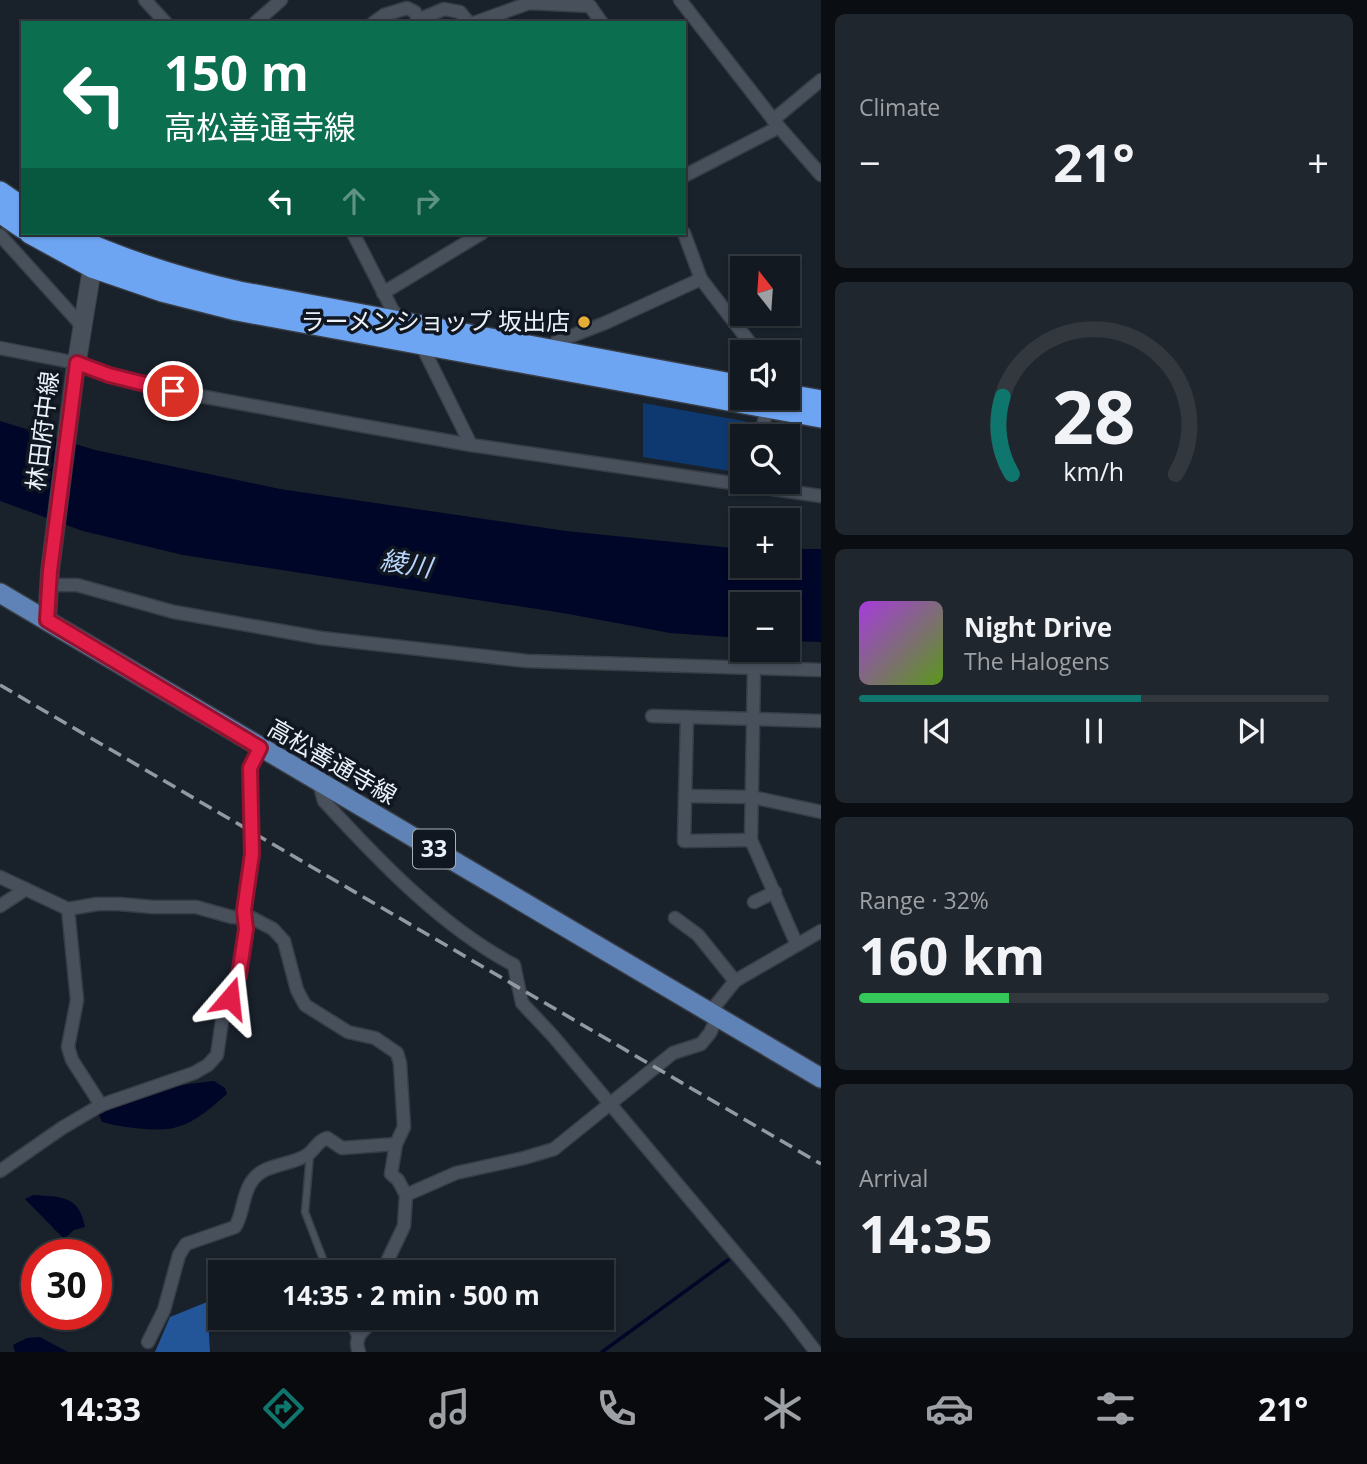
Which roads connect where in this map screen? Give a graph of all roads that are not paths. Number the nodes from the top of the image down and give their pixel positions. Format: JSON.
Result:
{"nodes":[{"id":1,"x":145,"y":0,"type":"edge"},
{"id":2,"x":281,"y":0,"type":"edge"},
{"id":3,"x":680,"y":0,"type":"edge"},
{"id":4,"x":528,"y":2,"type":"edge"},
{"id":5,"x":592,"y":3,"type":"edge"},
{"id":6,"x":164,"y":21,"type":"edge"},
{"id":7,"x":257,"y":21,"type":"edge"},
{"id":8,"x":376,"y":21,"type":"edge"},
{"id":9,"x":469,"y":21,"type":"edge"},
{"id":10,"x":476,"y":21,"type":"edge"},
{"id":11,"x":601,"y":21,"type":"edge"},
{"id":12,"x":821,"y":80,"type":"edge"},
{"id":13,"x":776,"y":123,"type":"junction"},
{"id":14,"x":686,"y":175,"type":"edge"},
{"id":15,"x":821,"y":175,"type":"edge"},
{"id":16,"x":0,"y":192,"type":"edge"},
{"id":17,"x":21,"y":207,"type":"edge"},
{"id":18,"x":0,"y":212,"type":"edge"},
{"id":19,"x":21,"y":227,"type":"edge"},
{"id":20,"x":0,"y":235,"type":"edge"},
{"id":21,"x":38,"y":235,"type":"edge"},
{"id":22,"x":68,"y":235,"type":"edge"},
{"id":23,"x":354,"y":235,"type":"edge"},
{"id":24,"x":479,"y":235,"type":"edge"},
{"id":25,"x":685,"y":235,"type":"edge"},
{"id":26,"x":96,"y":249,"type":"edge"},
{"id":27,"x":701,"y":279,"type":"junction"},
{"id":28,"x":383,"y":293,"type":"junction"},
{"id":29,"x":408,"y":325,"type":"junction"},
{"id":30,"x":83,"y":327,"type":"junction"},
{"id":31,"x":748,"y":340,"type":"edge"},
{"id":32,"x":556,"y":342,"type":"dead end"},
{"id":33,"x":421,"y":343,"type":"junction"},
{"id":34,"x":0,"y":348,"type":"edge"},
{"id":35,"x":76,"y":368,"type":"junction"},
{"id":36,"x":730,"y":392,"type":"edge"},
{"id":37,"x":730,"y":393,"type":"edge"},
{"id":38,"x":800,"y":397,"type":"edge"},
{"id":39,"x":821,"y":401,"type":"edge"},
{"id":40,"x":783,"y":410,"type":"edge"},
{"id":41,"x":821,"y":417,"type":"edge"},
{"id":42,"x":471,"y":445,"type":"junction"},
{"id":43,"x":730,"y":481,"type":"edge"},
{"id":44,"x":800,"y":492,"type":"edge"},
{"id":45,"x":821,"y":496,"type":"edge"},
{"id":46,"x":49,"y":578,"type":"junction"},
{"id":47,"x":0,"y":593,"type":"edge"},
{"id":48,"x":47,"y":620,"type":"junction"},
{"id":49,"x":754,"y":669,"type":"junction"},
{"id":50,"x":821,"y":670,"type":"edge"},
{"id":51,"x":652,"y":716,"type":"dead end"},
{"id":52,"x":687,"y":718,"type":"junction"},
{"id":53,"x":753,"y":719,"type":"junction"},
{"id":54,"x":821,"y":720,"type":"edge"},
{"id":55,"x":260,"y":748,"type":"junction"},
{"id":56,"x":319,"y":783,"type":"junction"},
{"id":57,"x":685,"y":796,"type":"junction"},
{"id":58,"x":752,"y":797,"type":"junction"},
{"id":59,"x":821,"y":813,"type":"edge"},
{"id":60,"x":751,"y":840,"type":"junction"},
{"id":61,"x":0,"y":877,"type":"edge"},
{"id":62,"x":26,"y":890,"type":"junction"},
{"id":63,"x":775,"y":892,"type":"junction"},
{"id":64,"x":754,"y":902,"type":"dead end"},
{"id":65,"x":0,"y":906,"type":"edge"},
{"id":66,"x":68,"y":909,"type":"junction"},
{"id":67,"x":244,"y":917,"type":"junction"},
{"id":68,"x":675,"y":918,"type":"dead end"},
{"id":69,"x":821,"y":931,"type":"edge"},
{"id":70,"x":797,"y":945,"type":"junction"},
{"id":71,"x":735,"y":981,"type":"junction"},
{"id":72,"x":715,"y":1013,"type":"junction"},
{"id":73,"x":821,"y":1078,"type":"edge"},
{"id":74,"x":609,"y":1104,"type":"junction"},
{"id":75,"x":101,"y":1105,"type":"junction"},
{"id":76,"x":396,"y":1144,"type":"junction"},
{"id":77,"x":310,"y":1152,"type":"junction"},
{"id":78,"x":0,"y":1171,"type":"edge"},
{"id":79,"x":407,"y":1195,"type":"junction"},
{"id":80,"x":323,"y":1260,"type":"edge"},
{"id":81,"x":388,"y":1260,"type":"edge"},
{"id":82,"x":364,"y":1330,"type":"edge"},
{"id":83,"x":148,"y":1342,"type":"dead end"},
{"id":84,"x":358,"y":1346,"type":"edge"},
{"id":85,"x":816,"y":1352,"type":"edge"}],
"edges":[{"from":1,"to":6,"type":"street"},
{"from":2,"to":7,"type":"street"},
{"from":3,"to":13,"type":"street"},
{"from":4,"to":5,"type":"street"},
{"from":4,"to":10,"type":"street"},
{"from":5,"to":11,"type":"street"},
{"from":8,"to":9,"type":"street"},
{"from":12,"to":13,"type":"street"},
{"from":13,"to":14,"type":"street"},
{"from":13,"to":15,"type":"street"},
{"from":16,"to":17,"type":"highway"},
{"from":18,"to":19,"type":"highway"},
{"from":20,"to":30,"type":"street"},
{"from":21,"to":26,"type":"highway"},
{"from":22,"to":26,"type":"highway"},
{"from":23,"to":28,"type":"street"},
{"from":24,"to":28,"type":"street"},
{"from":25,"to":27,"type":"street"},
{"from":26,"to":29,"type":"highway"},
{"from":26,"to":30,"type":"main road","name":"林田府中線"},
{"from":26,"to":33,"type":"highway"},
{"from":27,"to":31,"type":"street"},
{"from":27,"to":32,"type":"street"},
{"from":28,"to":29,"type":"street"},
{"from":29,"to":33,"type":"street"},
{"from":29,"to":36,"type":"highway"},
{"from":30,"to":35,"type":"main road","name":"林田府中線"},
{"from":33,"to":37,"type":"highway"},
{"from":33,"to":42,"type":"street"},
{"from":34,"to":35,"type":"street"},
{"from":35,"to":42,"type":"street"},
{"from":35,"to":46,"type":"main road","name":"林田府中線"},
{"from":38,"to":39,"type":"highway"},
{"from":40,"to":41,"type":"highway"},
{"from":42,"to":43,"type":"street"},
{"from":44,"to":45,"type":"street"},
{"from":46,"to":48,"type":"main road","name":"林田府中線"},
{"from":46,"to":49,"type":"street"},
{"from":47,"to":48,"type":"main road","name":"高松善通寺線","number":"33"},
{"from":48,"to":55,"type":"main road","name":"高松善通寺線","number":"33"},
{"from":49,"to":50,"type":"street"},
{"from":49,"to":53,"type":"street"},
{"from":51,"to":52,"type":"street"},
{"from":52,"to":53,"type":"street"},
{"from":52,"to":57,"type":"street"},
{"from":53,"to":54,"type":"street"},
{"from":53,"to":58,"type":"street"},
{"from":55,"to":56,"type":"main road","name":"高松善通寺線","number":"33"},
{"from":55,"to":67,"type":"street"},
{"from":56,"to":72,"type":"main road","name":"高松善通寺線","number":"33"},
{"from":56,"to":74,"type":"street"},
{"from":57,"to":58,"type":"street"},
{"from":57,"to":60,"type":"street"},
{"from":58,"to":59,"type":"street"},
{"from":58,"to":60,"type":"street"},
{"from":60,"to":63,"type":"street"},
{"from":61,"to":62,"type":"street"},
{"from":62,"to":65,"type":"street"},
{"from":62,"to":66,"type":"street"},
{"from":63,"to":64,"type":"street"},
{"from":63,"to":70,"type":"street"},
{"from":66,"to":67,"type":"street"},
{"from":66,"to":75,"type":"street"},
{"from":67,"to":75,"type":"street"},
{"from":67,"to":76,"type":"street"},
{"from":68,"to":71,"type":"street"},
{"from":69,"to":70,"type":"street"},
{"from":70,"to":71,"type":"street"},
{"from":71,"to":72,"type":"street"},
{"from":72,"to":73,"type":"main road","name":"高松善通寺線","number":"33"},
{"from":72,"to":74,"type":"street"},
{"from":74,"to":79,"type":"street"},
{"from":74,"to":85,"type":"street"},
{"from":75,"to":78,"type":"street"},
{"from":76,"to":77,"type":"street"},
{"from":76,"to":79,"type":"street"},
{"from":77,"to":80,"type":"lane"},
{"from":77,"to":83,"type":"street"},
{"from":79,"to":81,"type":"street"},
{"from":82,"to":84,"type":"street"}]}
